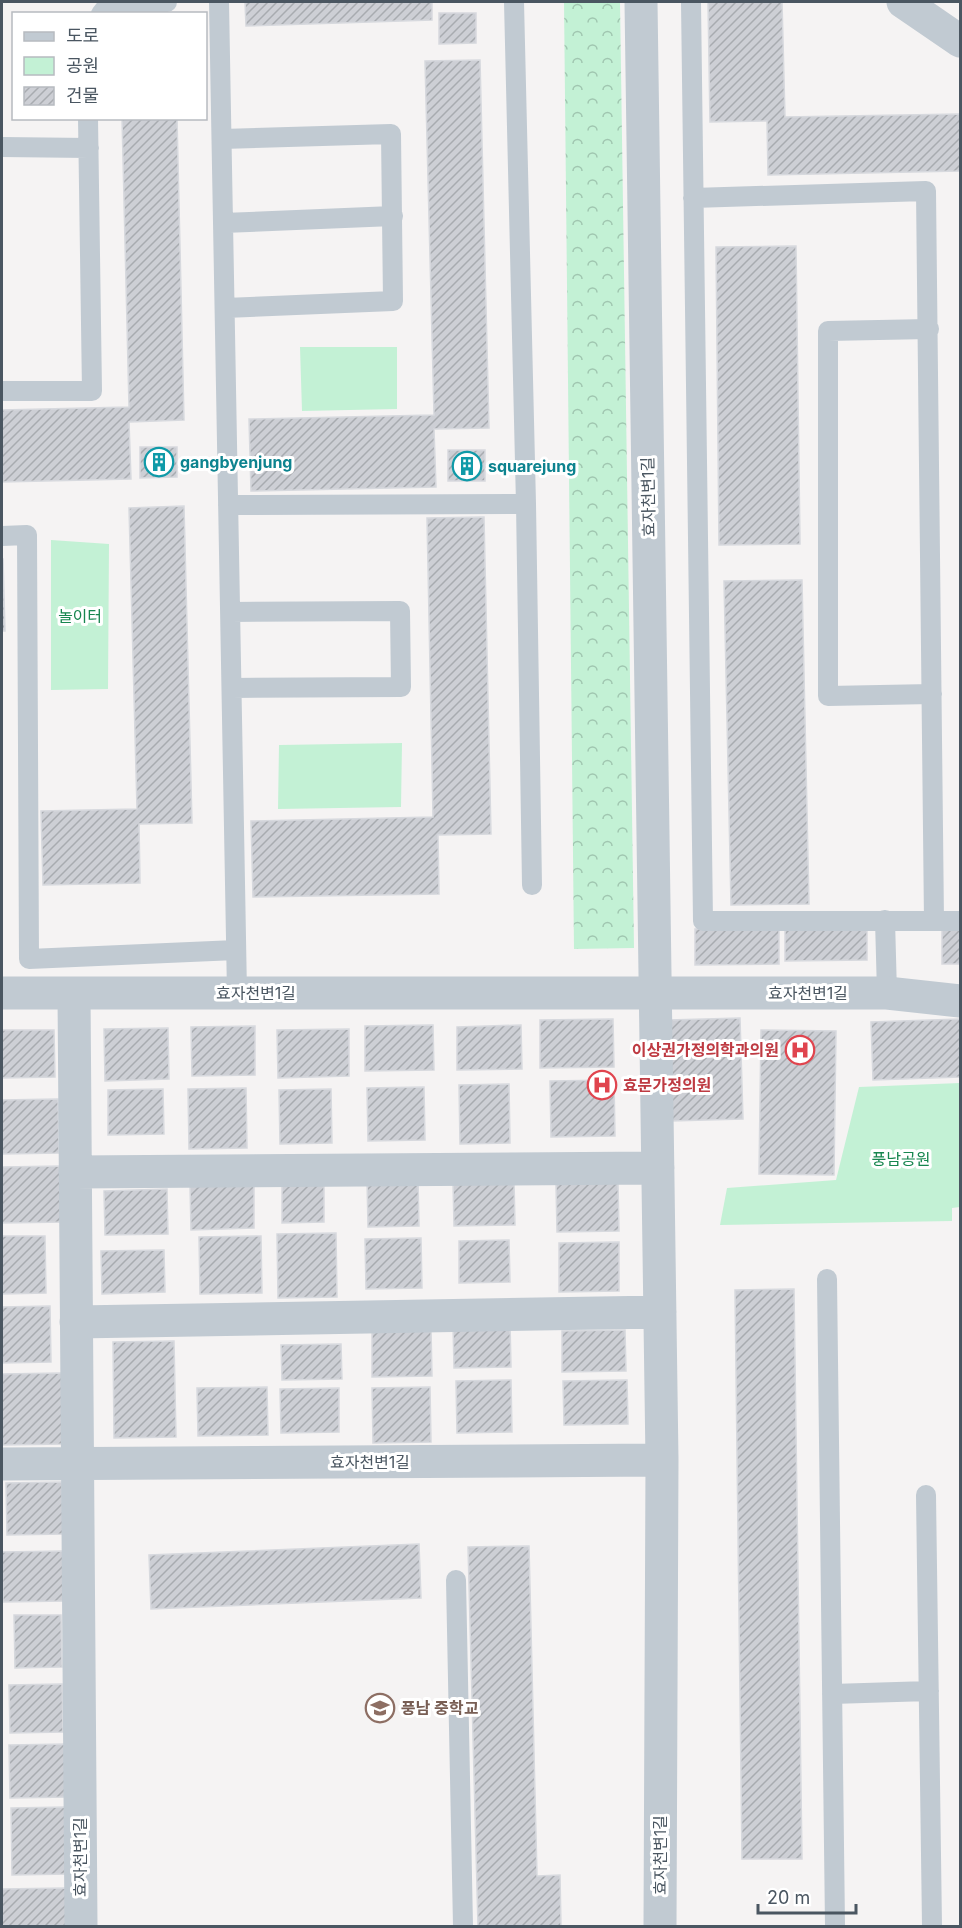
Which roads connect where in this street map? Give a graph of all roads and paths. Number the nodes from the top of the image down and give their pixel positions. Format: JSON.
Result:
{"nodes":[{"id":1,"x":167,"y":2,"type":"edge"},
{"id":2,"x":219,"y":2,"type":"edge"},
{"id":3,"x":514,"y":2,"type":"edge"},
{"id":4,"x":641,"y":2,"type":"edge"},
{"id":5,"x":691,"y":2,"type":"edge"},
{"id":6,"x":903,"y":2,"type":"edge"},
{"id":7,"x":103,"y":12,"type":"edge"},
{"id":8,"x":960,"y":41,"type":"edge"},
{"id":9,"x":88,"y":120,"type":"edge"},
{"id":10,"x":222,"y":139,"type":"junction"},
{"id":11,"x":2,"y":147,"type":"edge"},
{"id":12,"x":88,"y":148,"type":"junction"},
{"id":13,"x":693,"y":198,"type":"junction"},
{"id":14,"x":393,"y":216,"type":"junction"},
{"id":15,"x":223,"y":223,"type":"junction"},
{"id":16,"x":225,"y":308,"type":"junction"},
{"id":17,"x":929,"y":329,"type":"junction"},
{"id":18,"x":2,"y":391,"type":"edge"},
{"id":19,"x":526,"y":504,"type":"junction"},
{"id":20,"x":228,"y":505,"type":"junction"},
{"id":21,"x":2,"y":536,"type":"edge"},
{"id":22,"x":231,"y":612,"type":"junction"},
{"id":23,"x":232,"y":688,"type":"junction"},
{"id":24,"x":932,"y":694,"type":"junction"},
{"id":25,"x":532,"y":885,"type":"dead end"},
{"id":26,"x":885,"y":921,"type":"junction"},
{"id":27,"x":934,"y":921,"type":"junction"},
{"id":28,"x":960,"y":921,"type":"edge"},
{"id":29,"x":236,"y":950,"type":"junction"},
{"id":30,"x":2,"y":993,"type":"edge"},
{"id":31,"x":74,"y":993,"type":"junction"},
{"id":32,"x":237,"y":993,"type":"junction"},
{"id":33,"x":655,"y":993,"type":"junction"},
{"id":34,"x":887,"y":993,"type":"junction"},
{"id":35,"x":960,"y":1001,"type":"edge"},
{"id":36,"x":658,"y":1168,"type":"junction"},
{"id":37,"x":75,"y":1172,"type":"junction"},
{"id":38,"x":826,"y":1279,"type":"dead end"},
{"id":39,"x":660,"y":1312,"type":"junction"},
{"id":40,"x":76,"y":1322,"type":"junction"},
{"id":41,"x":662,"y":1460,"type":"junction"},
{"id":42,"x":78,"y":1463,"type":"junction"},
{"id":43,"x":2,"y":1464,"type":"edge"},
{"id":44,"x":926,"y":1495,"type":"dead end"},
{"id":45,"x":456,"y":1580,"type":"dead end"},
{"id":46,"x":929,"y":1690,"type":"junction"},
{"id":47,"x":832,"y":1694,"type":"junction"},
{"id":48,"x":81,"y":1926,"type":"edge"},
{"id":49,"x":463,"y":1926,"type":"edge"},
{"id":50,"x":660,"y":1926,"type":"edge"},
{"id":51,"x":835,"y":1926,"type":"edge"},
{"id":52,"x":932,"y":1926,"type":"edge"}],
"edges":[{"from":1,"to":7,"type":"lane"},
{"from":2,"to":10,"type":"lane"},
{"from":3,"to":19,"type":"lane"},
{"from":4,"to":33,"type":"street","name":"효자천변1길"},
{"from":5,"to":13,"type":"lane"},
{"from":6,"to":8,"type":"street"},
{"from":9,"to":12,"type":"lane"},
{"from":10,"to":14,"type":"lane"},
{"from":10,"to":15,"type":"lane"},
{"from":11,"to":12,"type":"lane"},
{"from":12,"to":18,"type":"lane"},
{"from":13,"to":17,"type":"lane"},
{"from":13,"to":26,"type":"lane"},
{"from":14,"to":15,"type":"lane"},
{"from":14,"to":16,"type":"lane"},
{"from":15,"to":16,"type":"lane"},
{"from":16,"to":20,"type":"lane"},
{"from":17,"to":24,"type":"lane"},
{"from":17,"to":24,"type":"lane"},
{"from":19,"to":20,"type":"lane"},
{"from":19,"to":25,"type":"lane"},
{"from":20,"to":22,"type":"lane"},
{"from":21,"to":29,"type":"lane"},
{"from":22,"to":23,"type":"lane"},
{"from":22,"to":23,"type":"lane"},
{"from":23,"to":29,"type":"lane"},
{"from":24,"to":27,"type":"lane"},
{"from":26,"to":27,"type":"lane"},
{"from":26,"to":34,"type":"lane"},
{"from":27,"to":28,"type":"lane"},
{"from":29,"to":32,"type":"lane"},
{"from":30,"to":31,"type":"street","name":"효자천변1길"},
{"from":31,"to":32,"type":"street","name":"효자천변1길"},
{"from":31,"to":37,"type":"street","name":"효자천변1길"},
{"from":32,"to":33,"type":"street","name":"효자천변1길"},
{"from":33,"to":34,"type":"street","name":"효자천변1길"},
{"from":33,"to":36,"type":"street","name":"효자천변1길"},
{"from":34,"to":35,"type":"street","name":"효자천변1길"},
{"from":36,"to":37,"type":"street"},
{"from":36,"to":39,"type":"street","name":"효자천변1길"},
{"from":37,"to":40,"type":"street","name":"효자천변1길"},
{"from":38,"to":47,"type":"lane"},
{"from":39,"to":40,"type":"street"},
{"from":39,"to":41,"type":"street","name":"효자천변1길"},
{"from":40,"to":42,"type":"street","name":"효자천변1길"},
{"from":41,"to":42,"type":"street","name":"효자천변1길"},
{"from":41,"to":50,"type":"street","name":"효자천변1길"},
{"from":42,"to":43,"type":"street","name":"효자천변1길"},
{"from":42,"to":48,"type":"street","name":"효자천변1길"},
{"from":44,"to":46,"type":"lane"},
{"from":45,"to":49,"type":"lane"},
{"from":46,"to":47,"type":"lane"},
{"from":46,"to":52,"type":"lane"},
{"from":47,"to":51,"type":"lane"}]}
